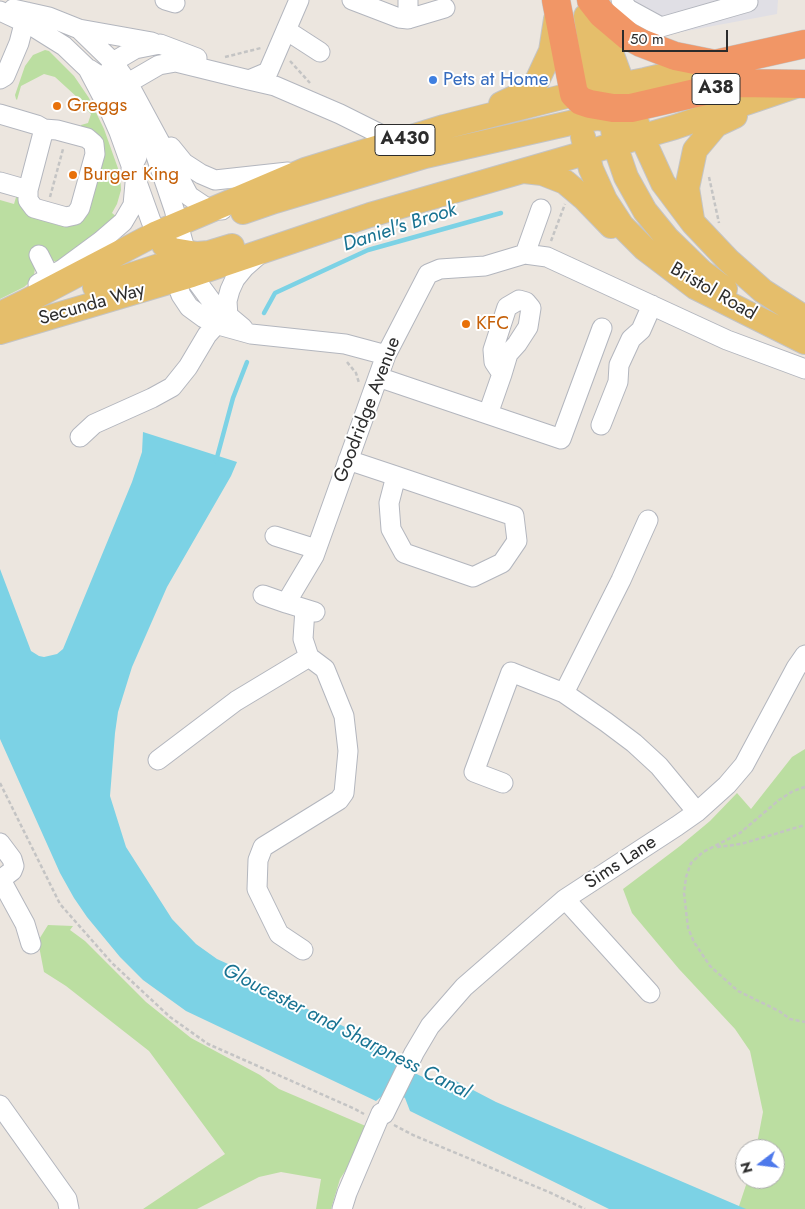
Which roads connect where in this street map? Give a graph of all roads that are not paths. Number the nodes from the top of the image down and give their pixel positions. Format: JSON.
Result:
{"nodes":[{"id":1,"x":299,"y":0,"type":"edge"},
{"id":2,"x":352,"y":0,"type":"edge"},
{"id":3,"x":408,"y":0,"type":"edge"},
{"id":4,"x":621,"y":0,"type":"edge"},
{"id":5,"x":576,"y":2,"type":"edge"},
{"id":6,"x":748,"y":2,"type":"dead end"},
{"id":7,"x":0,"y":6,"type":"edge"},
{"id":8,"x":445,"y":8,"type":"dead end"},
{"id":9,"x":0,"y":12,"type":"edge"},
{"id":10,"x":26,"y":17,"type":"junction"},
{"id":11,"x":408,"y":19,"type":"junction"},
{"id":12,"x":80,"y":29,"type":"junction"},
{"id":13,"x":286,"y":30,"type":"junction"},
{"id":14,"x":800,"y":43,"type":"edge"},
{"id":15,"x":160,"y":44,"type":"junction"},
{"id":16,"x":320,"y":52,"type":"dead end"},
{"id":17,"x":113,"y":62,"type":"junction"},
{"id":18,"x":715,"y":64,"type":"junction"},
{"id":19,"x":88,"y":69,"type":"junction"},
{"id":20,"x":229,"y":75,"type":"junction"},
{"id":21,"x":0,"y":79,"type":"edge"},
{"id":22,"x":249,"y":80,"type":"junction"},
{"id":23,"x":120,"y":84,"type":"junction"},
{"id":24,"x":804,"y":84,"type":"edge"},
{"id":25,"x":603,"y":105,"type":"junction"},
{"id":26,"x":0,"y":114,"type":"edge"},
{"id":27,"x":444,"y":128,"type":"junction"},
{"id":28,"x":44,"y":129,"type":"junction"},
{"id":29,"x":152,"y":129,"type":"junction"},
{"id":30,"x":642,"y":137,"type":"junction"},
{"id":31,"x":398,"y":143,"type":"junction"},
{"id":32,"x":615,"y":145,"type":"junction"},
{"id":33,"x":587,"y":153,"type":"junction"},
{"id":34,"x":424,"y":156,"type":"junction"},
{"id":35,"x":305,"y":170,"type":"junction"},
{"id":36,"x":523,"y":170,"type":"junction"},
{"id":37,"x":133,"y":172,"type":"junction"},
{"id":38,"x":0,"y":182,"type":"edge"},
{"id":39,"x":28,"y":190,"type":"junction"},
{"id":40,"x":406,"y":204,"type":"junction"},
{"id":41,"x":210,"y":210,"type":"junction"},
{"id":42,"x":541,"y":210,"type":"dead end"},
{"id":43,"x":247,"y":211,"type":"junction"},
{"id":44,"x":693,"y":223,"type":"junction"},
{"id":45,"x":264,"y":251,"type":"junction"},
{"id":46,"x":176,"y":254,"type":"junction"},
{"id":47,"x":525,"y":254,"type":"junction"},
{"id":48,"x":39,"y":255,"type":"dead end"},
{"id":49,"x":550,"y":258,"type":"joint"},
{"id":50,"x":50,"y":277,"type":"junction"},
{"id":51,"x":682,"y":278,"type":"junction"},
{"id":52,"x":652,"y":305,"type":"junction"},
{"id":53,"x":0,"y":306,"type":"edge"},
{"id":54,"x":0,"y":314,"type":"edge"},
{"id":55,"x":223,"y":318,"type":"junction"},
{"id":56,"x":805,"y":318,"type":"edge"},
{"id":57,"x":602,"y":328,"type":"dead end"},
{"id":58,"x":0,"y":332,"type":"edge"},
{"id":59,"x":795,"y":337,"type":"edge"},
{"id":60,"x":386,"y":354,"type":"junction"},
{"id":61,"x":805,"y":369,"type":"edge"},
{"id":62,"x":502,"y":374,"type":"junction"},
{"id":63,"x":378,"y":377,"type":"junction"},
{"id":64,"x":488,"y":414,"type":"junction"},
{"id":65,"x":601,"y":425,"type":"dead end"},
{"id":66,"x":80,"y":436,"type":"dead end"},
{"id":67,"x":348,"y":460,"type":"junction"},
{"id":68,"x":396,"y":476,"type":"junction"},
{"id":69,"x":648,"y":520,"type":"dead end"},
{"id":70,"x":275,"y":536,"type":"dead end"},
{"id":71,"x":316,"y":549,"type":"junction"},
{"id":72,"x":263,"y":595,"type":"dead end"},
{"id":73,"x":286,"y":602,"type":"junction"},
{"id":74,"x":805,"y":655,"type":"edge"},
{"id":75,"x":309,"y":657,"type":"junction"},
{"id":76,"x":564,"y":693,"type":"junction"},
{"id":77,"x":158,"y":760,"type":"dead end"},
{"id":78,"x":503,"y":783,"type":"dead end"},
{"id":79,"x":697,"y":812,"type":"junction"},
{"id":80,"x":0,"y":842,"type":"edge"},
{"id":81,"x":0,"y":880,"type":"edge"},
{"id":82,"x":566,"y":899,"type":"junction"},
{"id":83,"x":31,"y":944,"type":"dead end"},
{"id":84,"x":303,"y":950,"type":"dead end"},
{"id":85,"x":650,"y":993,"type":"dead end"},
{"id":86,"x":0,"y":1105,"type":"edge"},
{"id":87,"x":69,"y":1209,"type":"edge"},
{"id":88,"x":342,"y":1209,"type":"edge"}],
"edges":[{"from":1,"to":13,"type":"street"},
{"from":2,"to":11,"type":"street"},
{"from":3,"to":11,"type":"street"},
{"from":4,"to":6,"type":"street"},
{"from":5,"to":18,"type":"highway","number":"A38"},
{"from":5,"to":25,"type":"highway"},
{"from":5,"to":25,"type":"main road"},
{"from":5,"to":27,"type":"main road"},
{"from":7,"to":10,"type":"street"},
{"from":8,"to":11,"type":"street"},
{"from":9,"to":10,"type":"street"},
{"from":10,"to":12,"type":"street"},
{"from":10,"to":19,"type":"street"},
{"from":10,"to":21,"type":"street"},
{"from":12,"to":15,"type":"street"},
{"from":12,"to":17,"type":"street"},
{"from":13,"to":16,"type":"street"},
{"from":13,"to":22,"type":"street"},
{"from":14,"to":18,"type":"highway","number":"A38"},
{"from":15,"to":17,"type":"street"},
{"from":15,"to":20,"type":"street"},
{"from":17,"to":23,"type":"street"},
{"from":18,"to":25,"type":"main road"},
{"from":19,"to":23,"type":"street"},
{"from":19,"to":37,"type":"street"},
{"from":20,"to":22,"type":"street"},
{"from":20,"to":23,"type":"street"},
{"from":22,"to":31,"type":"street"},
{"from":23,"to":29,"type":"street"},
{"from":23,"to":37,"type":"street"},
{"from":24,"to":25,"type":"highway","number":"A38"},
{"from":24,"to":30,"type":"main road","number":"A430"},
{"from":24,"to":44,"type":"main road"},
{"from":25,"to":27,"type":"main road","number":"A430"},
{"from":25,"to":30,"type":"main road","name":"Bristol Road"},
{"from":25,"to":32,"type":"main road"},
{"from":25,"to":33,"type":"main road","name":"Bristol Road"},
{"from":25,"to":34,"type":"main road","number":"A430"},
{"from":26,"to":28,"type":"street"},
{"from":27,"to":31,"type":"main road","number":"A430"},
{"from":28,"to":39,"type":"street"},
{"from":28,"to":39,"type":"street"},
{"from":29,"to":35,"type":"street"},
{"from":29,"to":41,"type":"street"},
{"from":29,"to":46,"type":"street"},
{"from":30,"to":32,"type":"main road","number":"A430"},
{"from":30,"to":44,"type":"main road","name":"Bristol Road"},
{"from":31,"to":34,"type":"street"},
{"from":31,"to":35,"type":"main road","number":"A430"},
{"from":32,"to":33,"type":"main road","number":"A430"},
{"from":32,"to":59,"type":"main road"},
{"from":33,"to":36,"type":"main road","number":"A430"},
{"from":33,"to":51,"type":"main road","name":"Bristol Road"},
{"from":34,"to":43,"type":"main road","number":"A430"},
{"from":35,"to":41,"type":"main road","number":"A430"},
{"from":36,"to":40,"type":"main road","number":"A430"},
{"from":36,"to":51,"type":"main road"},
{"from":37,"to":46,"type":"street"},
{"from":37,"to":50,"type":"street"},
{"from":38,"to":39,"type":"street"},
{"from":40,"to":45,"type":"main road","number":"A430"},
{"from":40,"to":46,"type":"main road","number":"A430"},
{"from":41,"to":43,"type":"street"},
{"from":41,"to":46,"type":"main road","number":"A430"},
{"from":42,"to":47,"type":"street"},
{"from":43,"to":46,"type":"main road","number":"A430"},
{"from":44,"to":56,"type":"main road","name":"Bristol Road"},
{"from":45,"to":46,"type":"main road","number":"A430"},
{"from":45,"to":55,"type":"street"},
{"from":46,"to":54,"type":"main road","number":"A430"},
{"from":46,"to":54,"type":"main road","name":"Secunda Way","number":"A430"},
{"from":46,"to":55,"type":"street"},
{"from":46,"to":58,"type":"main road","name":"Secunda Way","number":"A430"},
{"from":47,"to":49,"type":"street","name":"Goodridge Avenue"},
{"from":47,"to":60,"type":"street","name":"Goodridge Avenue"},
{"from":48,"to":50,"type":"street"},
{"from":49,"to":52,"type":"street","name":"Bristol Road"},
{"from":50,"to":53,"type":"street"},
{"from":51,"to":59,"type":"main road","name":"Bristol Road"},
{"from":52,"to":61,"type":"street","name":"Bristol Road"},
{"from":52,"to":65,"type":"street"},
{"from":55,"to":60,"type":"street"},
{"from":55,"to":66,"type":"street"},
{"from":57,"to":64,"type":"street"},
{"from":60,"to":63,"type":"street","name":"Goodridge Avenue"},
{"from":62,"to":62,"type":"street"},
{"from":62,"to":64,"type":"street"},
{"from":63,"to":64,"type":"street"},
{"from":63,"to":67,"type":"street","name":"Goodridge Avenue"},
{"from":67,"to":68,"type":"street"},
{"from":67,"to":71,"type":"street","name":"Goodridge Avenue"},
{"from":68,"to":68,"type":"street"},
{"from":69,"to":76,"type":"street"},
{"from":70,"to":71,"type":"street"},
{"from":71,"to":73,"type":"street","name":"Goodridge Avenue"},
{"from":72,"to":73,"type":"street"},
{"from":73,"to":75,"type":"street"},
{"from":74,"to":79,"type":"street","name":"Sims Lane"},
{"from":75,"to":77,"type":"street"},
{"from":75,"to":84,"type":"street"},
{"from":76,"to":78,"type":"street"},
{"from":76,"to":79,"type":"street"},
{"from":79,"to":82,"type":"street","name":"Sims Lane"},
{"from":80,"to":81,"type":"street"},
{"from":81,"to":83,"type":"street"},
{"from":82,"to":85,"type":"street"},
{"from":82,"to":88,"type":"street","name":"Sims Lane"},
{"from":86,"to":87,"type":"street"}]}
